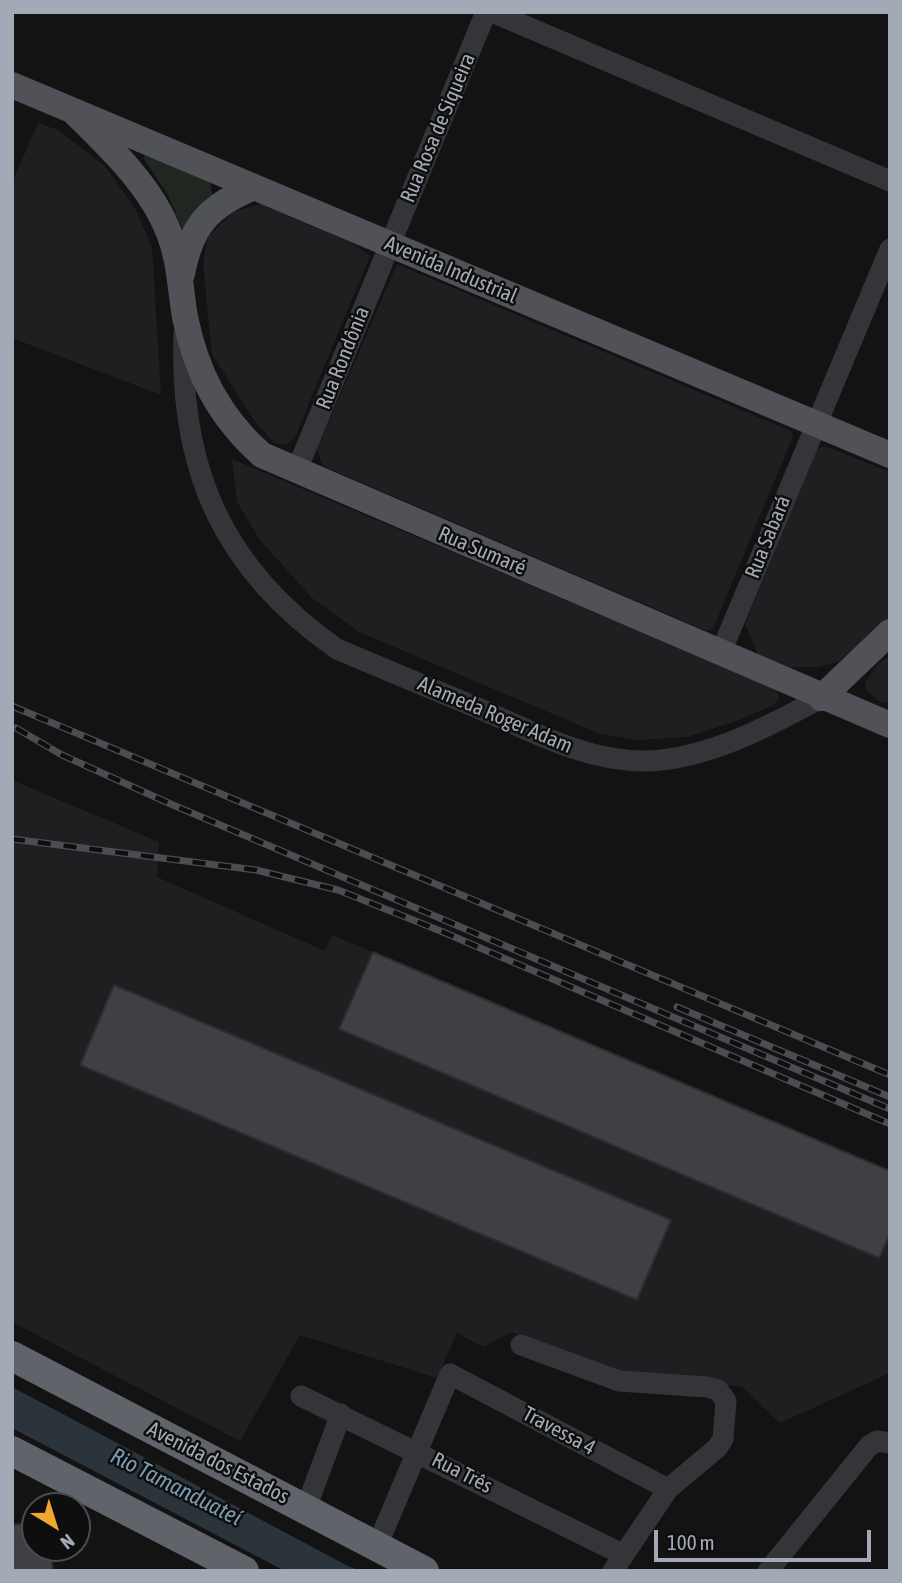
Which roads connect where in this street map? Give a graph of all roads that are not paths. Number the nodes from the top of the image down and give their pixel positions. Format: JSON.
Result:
{"nodes":[{"id":1,"x":486,"y":12,"type":"edge"},
{"id":2,"x":492,"y":12,"type":"edge"},
{"id":3,"x":12,"y":85,"type":"edge"},
{"id":4,"x":73,"y":111,"type":"junction"},
{"id":5,"x":890,"y":181,"type":"edge"},
{"id":6,"x":254,"y":187,"type":"junction"},
{"id":7,"x":389,"y":244,"type":"junction"},
{"id":8,"x":890,"y":249,"type":"edge"},
{"id":9,"x":182,"y":276,"type":"junction"},
{"id":10,"x":185,"y":314,"type":"junction"},
{"id":11,"x":211,"y":396,"type":"junction"},
{"id":12,"x":816,"y":422,"type":"junction"},
{"id":13,"x":189,"y":431,"type":"junction"},
{"id":14,"x":890,"y":455,"type":"edge"},
{"id":15,"x":296,"y":472,"type":"junction"},
{"id":16,"x":890,"y":632,"type":"edge"},
{"id":17,"x":722,"y":652,"type":"junction"},
{"id":18,"x":847,"y":671,"type":"junction"},
{"id":19,"x":781,"y":678,"type":"junction"},
{"id":20,"x":821,"y":698,"type":"junction"},
{"id":21,"x":858,"y":712,"type":"junction"},
{"id":22,"x":890,"y":725,"type":"edge"},
{"id":23,"x":522,"y":1345,"type":"dead end"},
{"id":24,"x":12,"y":1356,"type":"edge"},
{"id":25,"x":301,"y":1396,"type":"dead end"},
{"id":26,"x":341,"y":1414,"type":"junction"},
{"id":27,"x":890,"y":1443,"type":"edge"},
{"id":28,"x":416,"y":1450,"type":"junction"},
{"id":29,"x":12,"y":1451,"type":"edge"},
{"id":30,"x":668,"y":1489,"type":"junction"},
{"id":31,"x":306,"y":1508,"type":"junction"},
{"id":32,"x":377,"y":1546,"type":"junction"},
{"id":33,"x":618,"y":1562,"type":"edge"},
{"id":34,"x":244,"y":1571,"type":"edge"},
{"id":35,"x":424,"y":1571,"type":"edge"},
{"id":36,"x":768,"y":1571,"type":"edge"}],
"edges":[{"from":1,"to":7,"type":"street","name":"Rua Rosa de Siqueira"},
{"from":2,"to":5,"type":"street"},
{"from":3,"to":4,"type":"main road","name":"Avenida Industrial"},
{"from":4,"to":6,"type":"main road","name":"Avenida Industrial"},
{"from":4,"to":9,"type":"main road","name":"Rua Sumaré"},
{"from":6,"to":7,"type":"main road","name":"Avenida Industrial"},
{"from":6,"to":9,"type":"main road","name":"Rua Sumaré"},
{"from":7,"to":12,"type":"main road","name":"Avenida Industrial"},
{"from":7,"to":15,"type":"street","name":"Rua Rondônia"},
{"from":8,"to":12,"type":"street","name":"Rua Sabará"},
{"from":9,"to":10,"type":"main road","name":"Rua Sumaré"},
{"from":10,"to":11,"type":"main road","name":"Rua Sumaré"},
{"from":10,"to":13,"type":"street","name":"Alameda Roger Adam"},
{"from":11,"to":13,"type":"street"},
{"from":11,"to":15,"type":"main road","name":"Rua Sumaré"},
{"from":12,"to":14,"type":"main road","name":"Avenida Industrial"},
{"from":12,"to":17,"type":"street","name":"Rua Sabará"},
{"from":13,"to":20,"type":"street","name":"Alameda Roger Adam"},
{"from":15,"to":17,"type":"main road","name":"Rua Sumaré"},
{"from":16,"to":18,"type":"main road","name":"Alameda Roger Adam"},
{"from":17,"to":19,"type":"main road","name":"Rua Sumaré"},
{"from":18,"to":19,"type":"main road"},
{"from":18,"to":20,"type":"main road","name":"Alameda Roger Adam"},
{"from":18,"to":21,"type":"main road"},
{"from":19,"to":20,"type":"main road","name":"Rua Sumaré"},
{"from":20,"to":21,"type":"main road","name":"Rua Sumaré"},
{"from":21,"to":22,"type":"main road","name":"Rua Sumaré"},
{"from":23,"to":30,"type":"street"},
{"from":24,"to":31,"type":"highway","name":"Avenida dos Estados"},
{"from":25,"to":26,"type":"street","name":"Rua Três"},
{"from":26,"to":28,"type":"street","name":"Rua Três"},
{"from":26,"to":31,"type":"street"},
{"from":27,"to":36,"type":"street"},
{"from":28,"to":30,"type":"street","name":"Travessa 4"},
{"from":28,"to":32,"type":"street"},
{"from":28,"to":33,"type":"street","name":"Rua Três"},
{"from":29,"to":34,"type":"highway"},
{"from":30,"to":33,"type":"street"},
{"from":31,"to":32,"type":"highway","name":"Avenida dos Estados"},
{"from":32,"to":35,"type":"highway","name":"Avenida dos Estados"}]}
